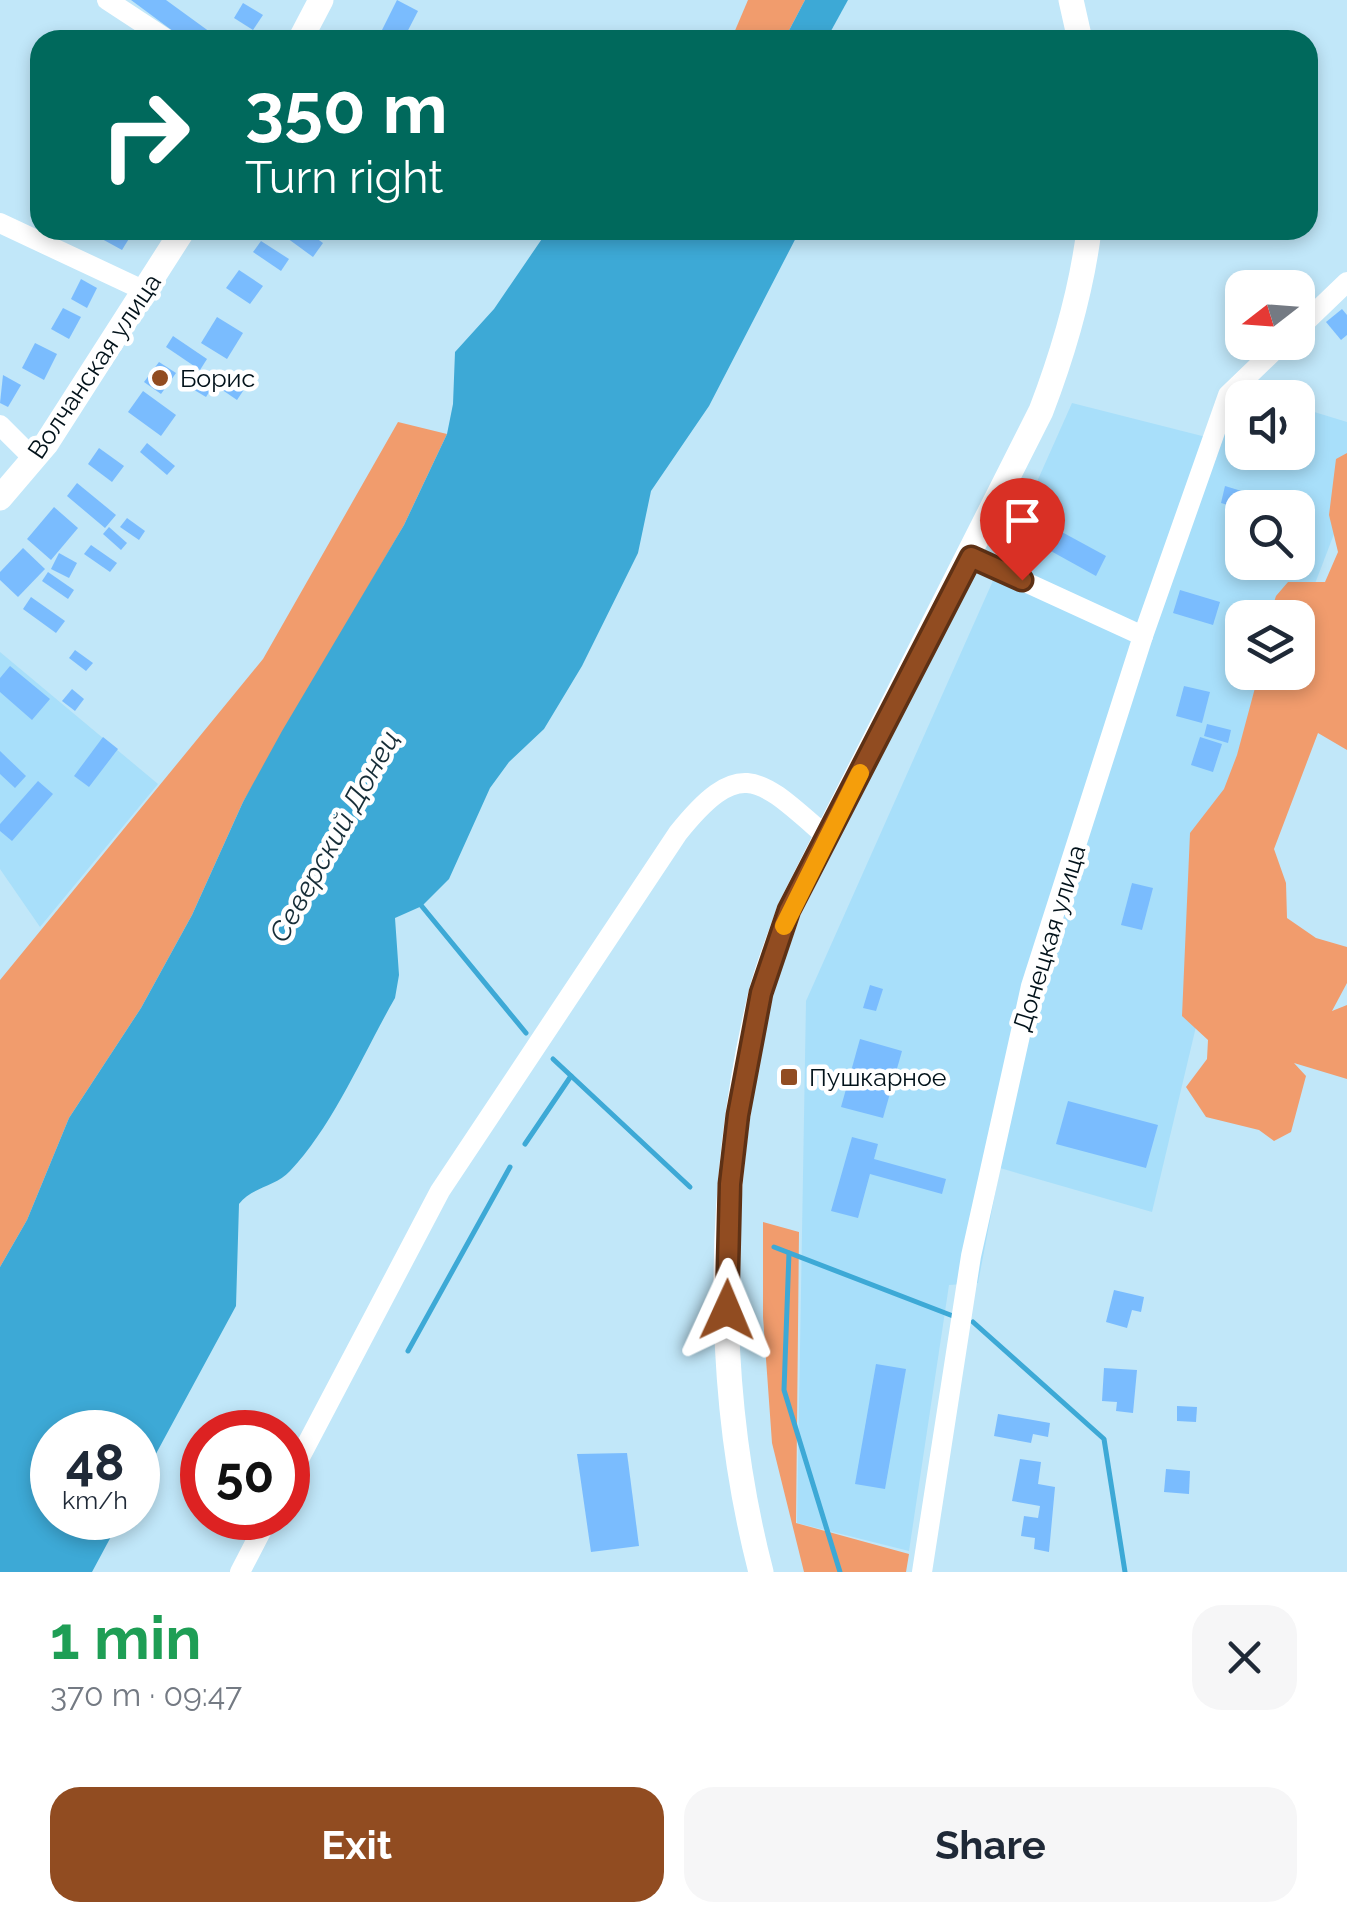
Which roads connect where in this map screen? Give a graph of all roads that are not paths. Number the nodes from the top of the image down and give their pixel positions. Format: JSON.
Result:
{"nodes":[{"id":1,"x":107,"y":0,"type":"edge"},
{"id":2,"x":321,"y":0,"type":"edge"},
{"id":3,"x":1070,"y":0,"type":"edge"},
{"id":4,"x":153,"y":30,"type":"edge"},
{"id":5,"x":305,"y":30,"type":"edge"},
{"id":6,"x":1078,"y":30,"type":"edge"},
{"id":7,"x":0,"y":223,"type":"edge"},
{"id":8,"x":30,"y":237,"type":"edge"},
{"id":9,"x":36,"y":240,"type":"edge"},
{"id":10,"x":177,"y":240,"type":"edge"},
{"id":11,"x":1088,"y":240,"type":"edge"},
{"id":12,"x":1347,"y":282,"type":"edge"},
{"id":13,"x":144,"y":291,"type":"junction"},
{"id":14,"x":1315,"y":313,"type":"edge"},
{"id":15,"x":1264,"y":360,"type":"edge"},
{"id":16,"x":0,"y":426,"type":"edge"},
{"id":17,"x":34,"y":459,"type":"junction"},
{"id":18,"x":0,"y":498,"type":"edge"},
{"id":19,"x":971,"y":557,"type":"junction"},
{"id":20,"x":1144,"y":636,"type":"junction"},
{"id":21,"x":827,"y":837,"type":"junction"},
{"id":22,"x":310,"y":1438,"type":"edge"},
{"id":23,"x":257,"y":1540,"type":"edge"},
{"id":24,"x":240,"y":1572,"type":"edge"},
{"id":25,"x":761,"y":1572,"type":"edge"},
{"id":26,"x":922,"y":1572,"type":"edge"}],
"edges":[{"from":1,"to":4,"type":"street"},
{"from":2,"to":5,"type":"main road"},
{"from":3,"to":6,"type":"main road"},
{"from":7,"to":8,"type":"street"},
{"from":9,"to":13,"type":"street"},
{"from":10,"to":13,"type":"main road","name":"Волчанская улица"},
{"from":11,"to":19,"type":"main road"},
{"from":12,"to":14,"type":"street"},
{"from":13,"to":17,"type":"main road","name":"Волчанская улица"},
{"from":15,"to":20,"type":"street","name":"Донецкая улица"},
{"from":16,"to":17,"type":"street"},
{"from":17,"to":18,"type":"main road","name":"Волчанская улица"},
{"from":19,"to":20,"type":"street"},
{"from":19,"to":21,"type":"main road"},
{"from":20,"to":26,"type":"street","name":"Донецкая улица"},
{"from":21,"to":22,"type":"street"},
{"from":21,"to":25,"type":"main road"},
{"from":23,"to":24,"type":"street"}]}
